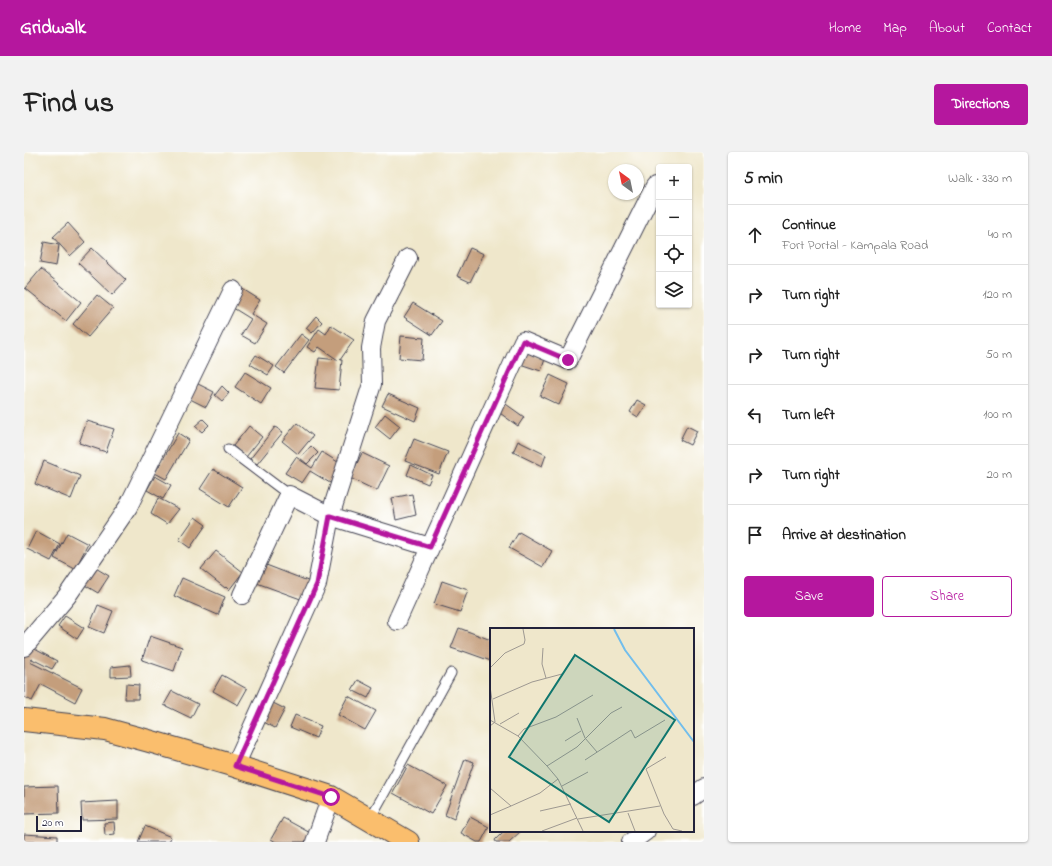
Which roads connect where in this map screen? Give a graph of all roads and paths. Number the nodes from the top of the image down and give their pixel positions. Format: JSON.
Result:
{"nodes":[{"id":1,"x":655,"y":186,"type":"dead end"},
{"id":2,"x":408,"y":258,"type":"dead end"},
{"id":3,"x":233,"y":290,"type":"dead end"},
{"id":4,"x":228,"y":449,"type":"dead end"},
{"id":5,"x":289,"y":495,"type":"junction"},
{"id":6,"x":330,"y":516,"type":"junction"},
{"id":7,"x":430,"y":547,"type":"junction"},
{"id":8,"x":242,"y":595,"type":"dead end"},
{"id":9,"x":397,"y":621,"type":"dead end"},
{"id":10,"x":24,"y":647,"type":"edge"},
{"id":11,"x":451,"y":673,"type":"dead end"},
{"id":12,"x":24,"y":720,"type":"edge"},
{"id":13,"x":235,"y":766,"type":"junction"},
{"id":14,"x":704,"y":788,"type":"edge"},
{"id":15,"x":694,"y":795,"type":"edge"},
{"id":16,"x":331,"y":797,"type":"junction"},
{"id":17,"x":370,"y":819,"type":"junction"},
{"id":18,"x":645,"y":832,"type":"edge"},
{"id":19,"x":315,"y":842,"type":"edge"},
{"id":20,"x":408,"y":842,"type":"edge"},
{"id":21,"x":631,"y":842,"type":"edge"}],
"edges":[{"from":1,"to":7,"type":"street"},
{"from":2,"to":6,"type":"street"},
{"from":3,"to":10,"type":"street"},
{"from":4,"to":5,"type":"lane"},
{"from":5,"to":6,"type":"street"},
{"from":5,"to":8,"type":"street"},
{"from":6,"to":7,"type":"street"},
{"from":6,"to":13,"type":"street"},
{"from":7,"to":9,"type":"street"},
{"from":11,"to":17,"type":"lane"},
{"from":12,"to":13,"type":"main road"},
{"from":13,"to":16,"type":"main road"},
{"from":14,"to":15,"type":"street"},
{"from":16,"to":17,"type":"main road"},
{"from":16,"to":19,"type":"street"},
{"from":17,"to":20,"type":"main road"},
{"from":18,"to":21,"type":"street"}]}
